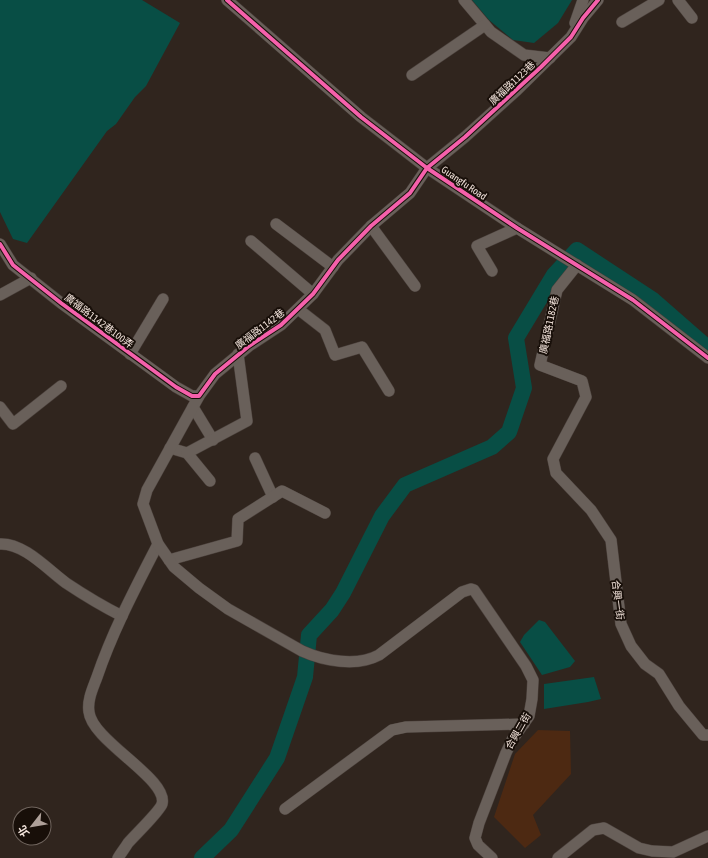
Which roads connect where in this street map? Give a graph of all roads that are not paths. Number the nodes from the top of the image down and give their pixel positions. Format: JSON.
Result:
{"nodes":[{"id":1,"x":227,"y":0,"type":"edge"},
{"id":2,"x":464,"y":0,"type":"edge"},
{"id":3,"x":583,"y":0,"type":"edge"},
{"id":4,"x":598,"y":0,"type":"edge"},
{"id":5,"x":659,"y":0,"type":"edge"},
{"id":6,"x":678,"y":0,"type":"edge"},
{"id":7,"x":692,"y":18,"type":"dead end"},
{"id":8,"x":622,"y":22,"type":"dead end"},
{"id":9,"x":485,"y":25,"type":"junction"},
{"id":10,"x":571,"y":37,"type":"junction"},
{"id":11,"x":550,"y":58,"type":"junction"},
{"id":12,"x":412,"y":75,"type":"dead end"},
{"id":13,"x":427,"y":168,"type":"junction"},
{"id":14,"x":276,"y":224,"type":"dead end"},
{"id":15,"x":371,"y":226,"type":"junction"},
{"id":16,"x":517,"y":228,"type":"junction"},
{"id":17,"x":252,"y":241,"type":"dead end"},
{"id":18,"x":0,"y":244,"type":"edge"},
{"id":19,"x":576,"y":265,"type":"junction"},
{"id":20,"x":333,"y":267,"type":"junction"},
{"id":21,"x":492,"y":271,"type":"dead end"},
{"id":22,"x":31,"y":278,"type":"junction"},
{"id":23,"x":415,"y":286,"type":"dead end"},
{"id":24,"x":313,"y":294,"type":"junction"},
{"id":25,"x":0,"y":295,"type":"edge"},
{"id":26,"x":163,"y":300,"type":"dead end"},
{"id":27,"x":298,"y":309,"type":"junction"},
{"id":28,"x":130,"y":354,"type":"junction"},
{"id":29,"x":238,"y":354,"type":"junction"},
{"id":30,"x":708,"y":358,"type":"edge"},
{"id":31,"x":61,"y":386,"type":"dead end"},
{"id":32,"x":389,"y":391,"type":"dead end"},
{"id":33,"x":199,"y":396,"type":"junction"},
{"id":34,"x":0,"y":406,"type":"edge"},
{"id":35,"x":192,"y":407,"type":"junction"},
{"id":36,"x":213,"y":440,"type":"junction"},
{"id":37,"x":170,"y":448,"type":"junction"},
{"id":38,"x":187,"y":454,"type":"junction"},
{"id":39,"x":255,"y":458,"type":"dead end"},
{"id":40,"x":210,"y":481,"type":"dead end"},
{"id":41,"x":272,"y":497,"type":"junction"},
{"id":42,"x":591,"y":510,"type":"joint"},
{"id":43,"x":325,"y":513,"type":"dead end"},
{"id":44,"x":0,"y":544,"type":"edge"},
{"id":45,"x":158,"y":544,"type":"junction"},
{"id":46,"x":169,"y":560,"type":"junction"},
{"id":47,"x":471,"y":589,"type":"joint"},
{"id":48,"x":122,"y":616,"type":"junction"},
{"id":49,"x":524,"y":724,"type":"junction"},
{"id":50,"x":708,"y":735,"type":"edge"},
{"id":51,"x":285,"y":809,"type":"dead end"},
{"id":52,"x":708,"y":836,"type":"edge"},
{"id":53,"x":118,"y":858,"type":"edge"},
{"id":54,"x":492,"y":858,"type":"edge"},
{"id":55,"x":558,"y":858,"type":"edge"}],
"edges":[{"from":1,"to":13,"type":"street","name":"Guangfu Road"},
{"from":2,"to":9,"type":"street"},
{"from":3,"to":10,"type":"street"},
{"from":4,"to":10,"type":"street","name":"廣福路1123巷"},
{"from":5,"to":8,"type":"street"},
{"from":6,"to":7,"type":"street"},
{"from":9,"to":11,"type":"street"},
{"from":9,"to":12,"type":"street"},
{"from":10,"to":11,"type":"street","name":"廣福路1123巷"},
{"from":11,"to":13,"type":"street","name":"廣福路1123巷"},
{"from":13,"to":15,"type":"street","name":"廣福路1142巷"},
{"from":13,"to":16,"type":"street","name":"Guangfu Road"},
{"from":14,"to":20,"type":"street"},
{"from":15,"to":20,"type":"street","name":"廣福路1142巷"},
{"from":15,"to":23,"type":"street"},
{"from":16,"to":19,"type":"street","name":"Guangfu Road"},
{"from":16,"to":21,"type":"street"},
{"from":17,"to":24,"type":"street"},
{"from":18,"to":22,"type":"street","name":"廣福路1142巷100弄"},
{"from":19,"to":30,"type":"street","name":"Guangfu Road"},
{"from":19,"to":42,"type":"street","name":"廣福路1182巷"},
{"from":20,"to":24,"type":"street","name":"廣福路1142巷"},
{"from":22,"to":25,"type":"street"},
{"from":22,"to":28,"type":"street","name":"廣福路1142巷100弄"},
{"from":24,"to":27,"type":"street","name":"廣福路1142巷"},
{"from":26,"to":28,"type":"street"},
{"from":27,"to":29,"type":"street","name":"廣福路1142巷"},
{"from":27,"to":32,"type":"street"},
{"from":28,"to":33,"type":"street","name":"廣福路1142巷100弄"},
{"from":29,"to":33,"type":"street","name":"廣福路1142巷"},
{"from":29,"to":36,"type":"street"},
{"from":31,"to":34,"type":"street"},
{"from":33,"to":35,"type":"street","name":"廣福路1142巷"},
{"from":35,"to":36,"type":"street"},
{"from":35,"to":37,"type":"street","name":"廣福路1142巷"},
{"from":36,"to":38,"type":"street"},
{"from":37,"to":38,"type":"street"},
{"from":37,"to":45,"type":"street","name":"廣福路1142巷"},
{"from":38,"to":40,"type":"street"},
{"from":39,"to":41,"type":"street"},
{"from":41,"to":43,"type":"street"},
{"from":41,"to":46,"type":"street"},
{"from":42,"to":50,"type":"street","name":"合興一街"},
{"from":44,"to":48,"type":"street"},
{"from":45,"to":46,"type":"street","name":"廣福路1142巷"},
{"from":45,"to":48,"type":"street"},
{"from":46,"to":47,"type":"street","name":"廣福路1142巷"},
{"from":47,"to":49,"type":"street","name":"合興二街"},
{"from":48,"to":53,"type":"street"},
{"from":49,"to":51,"type":"street"},
{"from":49,"to":54,"type":"street","name":"合興二街"},
{"from":52,"to":55,"type":"street"}]}
